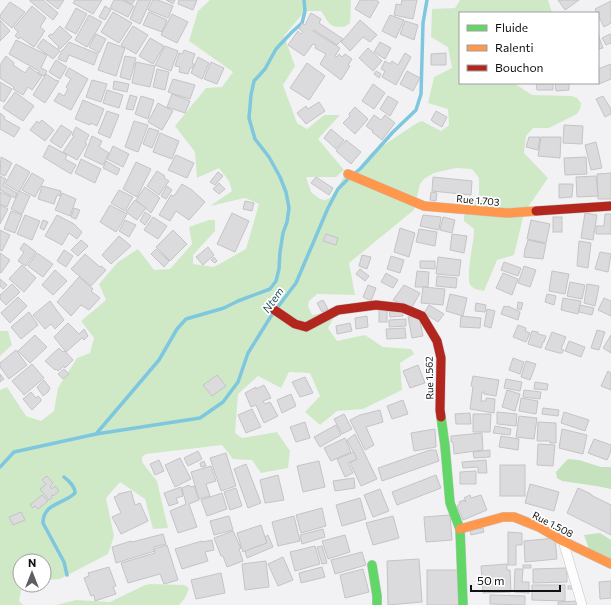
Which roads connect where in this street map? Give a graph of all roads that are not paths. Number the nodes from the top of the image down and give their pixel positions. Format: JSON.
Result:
{"nodes":[{"id":1,"x":348,"y":174,"type":"dead end"},
{"id":2,"x":611,"y":206,"type":"edge"},
{"id":3,"x":270,"y":307,"type":"dead end"},
{"id":4,"x":460,"y":529,"type":"junction"},
{"id":5,"x":563,"y":541,"type":"junction"},
{"id":6,"x":611,"y":564,"type":"edge"},
{"id":7,"x":372,"y":565,"type":"dead end"},
{"id":8,"x":377,"y":605,"type":"edge"},
{"id":9,"x":463,"y":605,"type":"edge"},
{"id":10,"x":582,"y":605,"type":"edge"}],
"edges":[{"from":1,"to":2,"type":"street","name":"Rue 1.703"},
{"from":3,"to":4,"type":"street","name":"Rue 1.562"},
{"from":4,"to":5,"type":"street","name":"Rue 1.508"},
{"from":4,"to":9,"type":"street","name":"Rue 1.562"},
{"from":5,"to":6,"type":"street","name":"Rue 1.508"},
{"from":5,"to":10,"type":"street"},
{"from":7,"to":8,"type":"street"}]}
